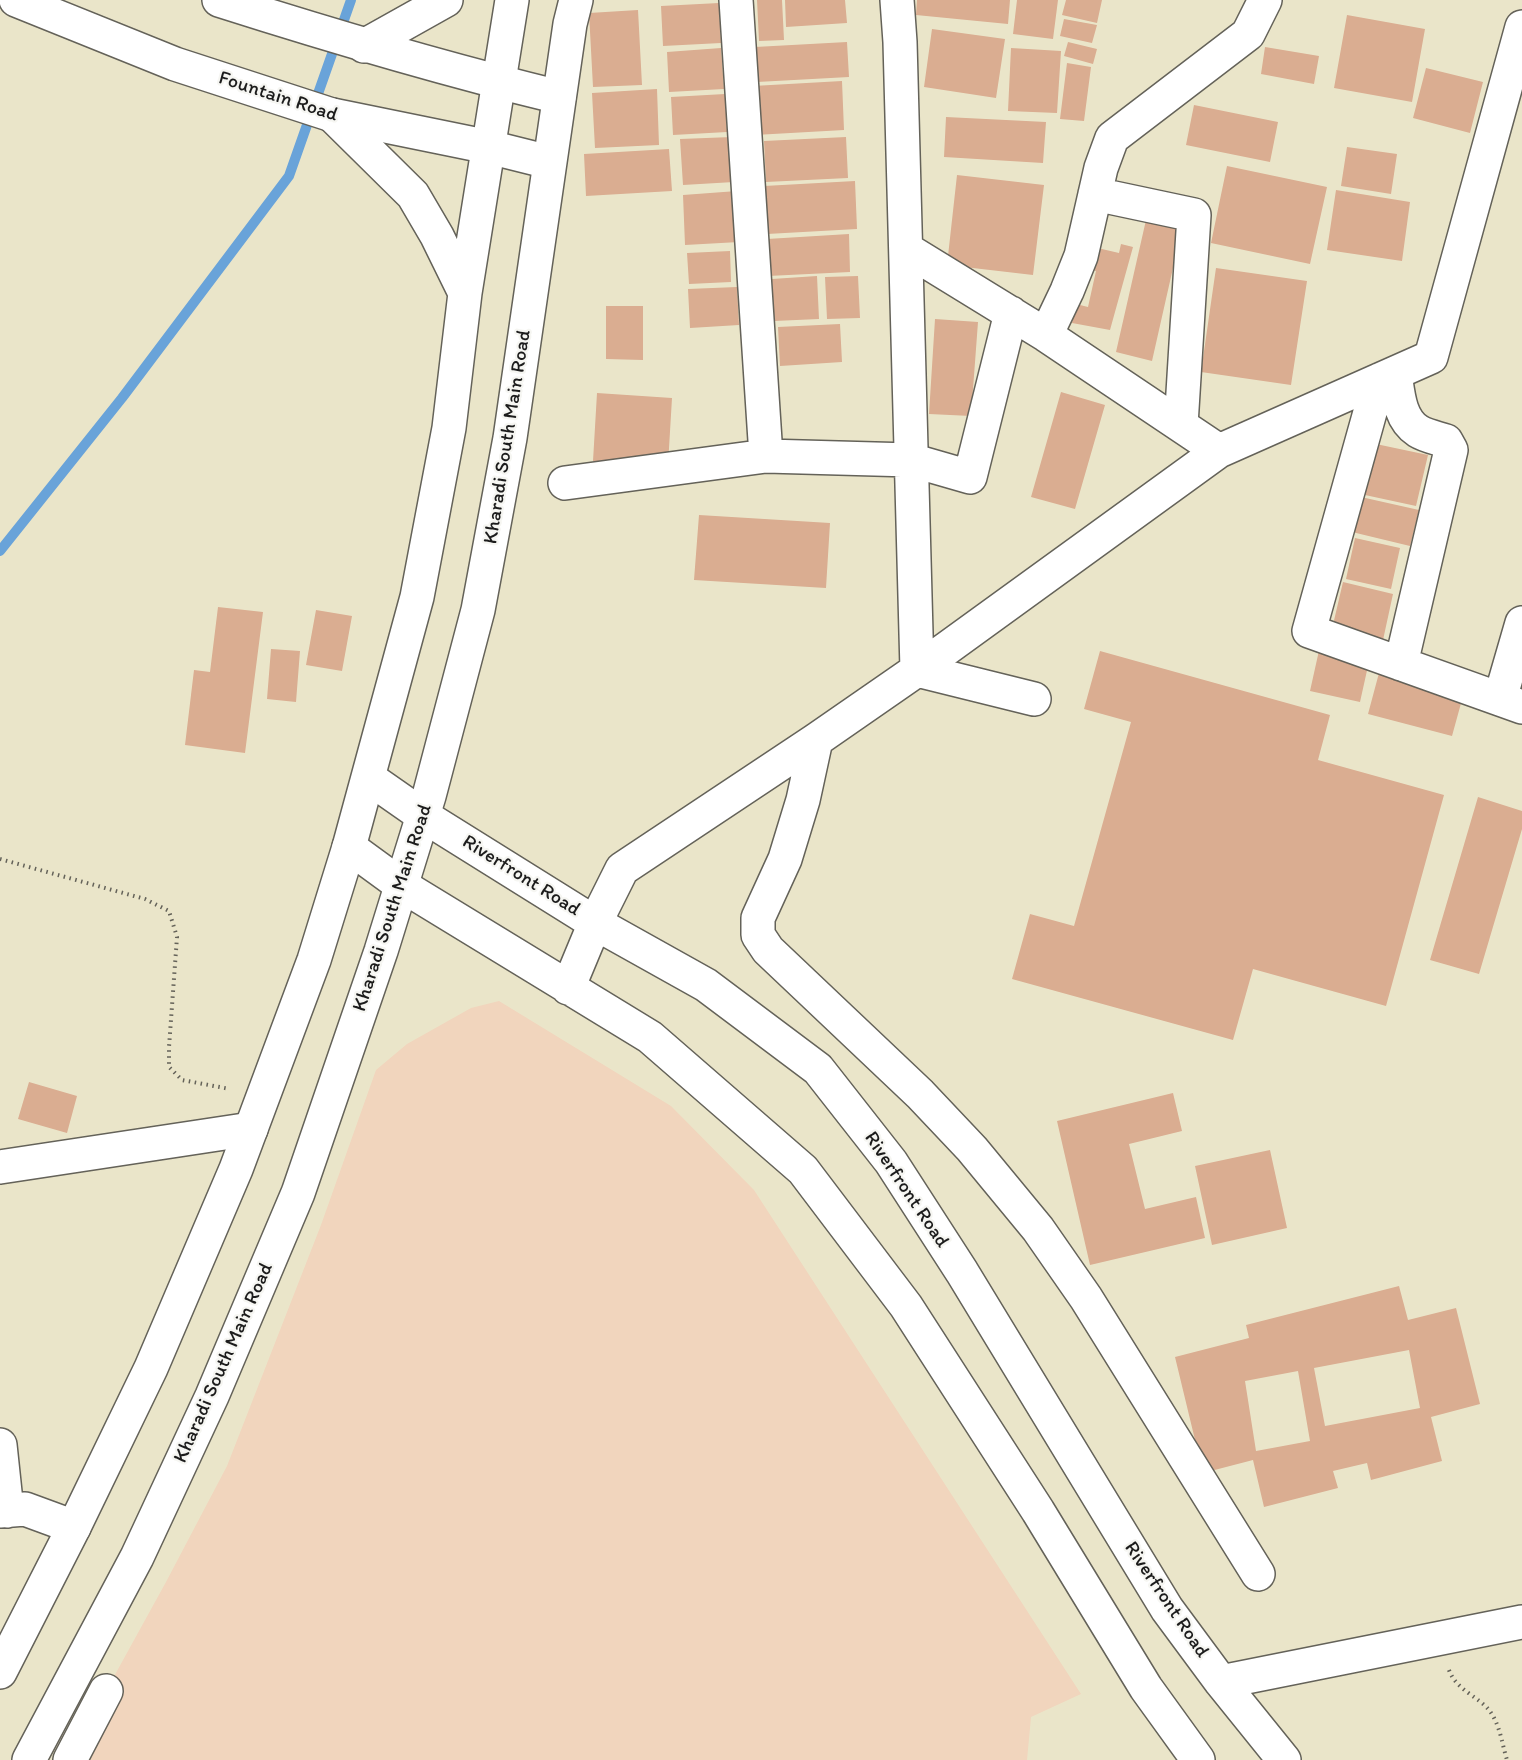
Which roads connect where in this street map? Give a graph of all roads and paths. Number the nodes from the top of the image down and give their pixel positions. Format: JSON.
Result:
{"nodes":[{"id":1,"x":16,"y":0,"type":"edge"},
{"id":2,"x":219,"y":0,"type":"edge"},
{"id":3,"x":446,"y":0,"type":"edge"},
{"id":4,"x":512,"y":0,"type":"edge"},
{"id":5,"x":576,"y":0,"type":"edge"},
{"id":6,"x":736,"y":0,"type":"edge"},
{"id":7,"x":897,"y":0,"type":"edge"},
{"id":8,"x":1265,"y":0,"type":"edge"},
{"id":9,"x":1522,"y":30,"type":"edge"},
{"id":10,"x":356,"y":43,"type":"junction"},
{"id":11,"x":498,"y":82,"type":"junction"},
{"id":12,"x":559,"y":97,"type":"junction"},
{"id":13,"x":327,"y":114,"type":"junction"},
{"id":14,"x":489,"y":147,"type":"junction"},
{"id":15,"x":549,"y":162,"type":"junction"},
{"id":16,"x":1095,"y":194,"type":"junction"},
{"id":17,"x":906,"y":249,"type":"junction"},
{"id":18,"x":465,"y":293,"type":"junction"},
{"id":19,"x":1011,"y":313,"type":"junction"},
{"id":20,"x":1046,"y":335,"type":"junction"},
{"id":21,"x":1387,"y":377,"type":"junction"},
{"id":22,"x":1181,"y":425,"type":"junction"},
{"id":23,"x":1219,"y":451,"type":"junction"},
{"id":24,"x":766,"y":456,"type":"junction"},
{"id":25,"x":911,"y":460,"type":"junction"},
{"id":26,"x":565,"y":483,"type":"dead end"},
{"id":27,"x":1522,"y":623,"type":"edge"},
{"id":28,"x":1401,"y":664,"type":"junction"},
{"id":29,"x":917,"y":670,"type":"junction"},
{"id":30,"x":1034,"y":699,"type":"dead end"},
{"id":31,"x":1511,"y":703,"type":"edge"},
{"id":32,"x":816,"y":741,"type":"junction"},
{"id":33,"x":369,"y":778,"type":"junction"},
{"id":34,"x":422,"y":814,"type":"junction"},
{"id":35,"x":349,"y":847,"type":"junction"},
{"id":36,"x":0,"y":859,"type":"edge"},
{"id":37,"x":401,"y":885,"type":"junction"},
{"id":38,"x":595,"y":922,"type":"junction"},
{"id":39,"x":568,"y":988,"type":"junction"},
{"id":40,"x":264,"y":1095,"type":"junction"},
{"id":41,"x":251,"y":1130,"type":"junction"},
{"id":42,"x":0,"y":1167,"type":"edge"},
{"id":43,"x":0,"y":1445,"type":"edge"},
{"id":44,"x":4,"y":1511,"type":"edge"},
{"id":45,"x":74,"y":1527,"type":"junction"},
{"id":46,"x":1258,"y":1574,"type":"dead end"},
{"id":47,"x":1522,"y":1622,"type":"edge"},
{"id":48,"x":1437,"y":1639,"type":"junction"},
{"id":49,"x":0,"y":1672,"type":"edge"},
{"id":50,"x":1221,"y":1682,"type":"junction"},
{"id":51,"x":106,"y":1691,"type":"dead end"},
{"id":52,"x":29,"y":1760,"type":"edge"},
{"id":53,"x":70,"y":1760,"type":"edge"},
{"id":54,"x":1197,"y":1760,"type":"edge"},
{"id":55,"x":1284,"y":1760,"type":"edge"},
{"id":56,"x":1507,"y":1760,"type":"edge"}],
"edges":[{"from":1,"to":13,"type":"street","name":"Fountain Road"},
{"from":2,"to":10,"type":"street"},
{"from":3,"to":10,"type":"street"},
{"from":4,"to":11,"type":"street"},
{"from":5,"to":12,"type":"street","name":"Kharadi South Main Road"},
{"from":6,"to":24,"type":"street"},
{"from":7,"to":17,"type":"street"},
{"from":8,"to":16,"type":"street"},
{"from":9,"to":21,"type":"street"},
{"from":10,"to":11,"type":"street"},
{"from":11,"to":12,"type":"street"},
{"from":11,"to":14,"type":"street"},
{"from":12,"to":15,"type":"street","name":"Kharadi South Main Road"},
{"from":13,"to":14,"type":"street","name":"Fountain Road"},
{"from":13,"to":18,"type":"street"},
{"from":14,"to":15,"type":"street","name":"Fountain Road"},
{"from":14,"to":18,"type":"street"},
{"from":15,"to":34,"type":"street","name":"Kharadi South Main Road"},
{"from":16,"to":20,"type":"street"},
{"from":16,"to":22,"type":"street"},
{"from":17,"to":19,"type":"street"},
{"from":17,"to":25,"type":"street"},
{"from":18,"to":33,"type":"street"},
{"from":19,"to":20,"type":"street"},
{"from":19,"to":25,"type":"street"},
{"from":20,"to":22,"type":"street"},
{"from":21,"to":23,"type":"street"},
{"from":21,"to":28,"type":"street"},
{"from":21,"to":28,"type":"street"},
{"from":22,"to":23,"type":"street"},
{"from":23,"to":29,"type":"street"},
{"from":24,"to":25,"type":"street"},
{"from":24,"to":26,"type":"street"},
{"from":25,"to":29,"type":"street"},
{"from":27,"to":31,"type":"street"},
{"from":28,"to":31,"type":"street"},
{"from":29,"to":30,"type":"street"},
{"from":29,"to":32,"type":"street"},
{"from":32,"to":38,"type":"street"},
{"from":32,"to":46,"type":"street"},
{"from":33,"to":34,"type":"street","name":"Riverfront Road"},
{"from":33,"to":35,"type":"street"},
{"from":34,"to":37,"type":"street","name":"Kharadi South Main Road"},
{"from":34,"to":38,"type":"street","name":"Riverfront Road"},
{"from":35,"to":37,"type":"street"},
{"from":35,"to":40,"type":"street"},
{"from":36,"to":40,"type":"path"},
{"from":37,"to":39,"type":"street"},
{"from":37,"to":52,"type":"street","name":"Kharadi South Main Road"},
{"from":38,"to":39,"type":"street"},
{"from":38,"to":50,"type":"street","name":"Riverfront Road"},
{"from":39,"to":54,"type":"street"},
{"from":40,"to":41,"type":"street"},
{"from":41,"to":42,"type":"street"},
{"from":41,"to":45,"type":"street"},
{"from":43,"to":44,"type":"street"},
{"from":44,"to":45,"type":"street"},
{"from":45,"to":49,"type":"street"},
{"from":47,"to":48,"type":"street"},
{"from":48,"to":50,"type":"street"},
{"from":48,"to":56,"type":"path"},
{"from":50,"to":55,"type":"street","name":"Riverfront Road"},
{"from":51,"to":53,"type":"street"}]}
